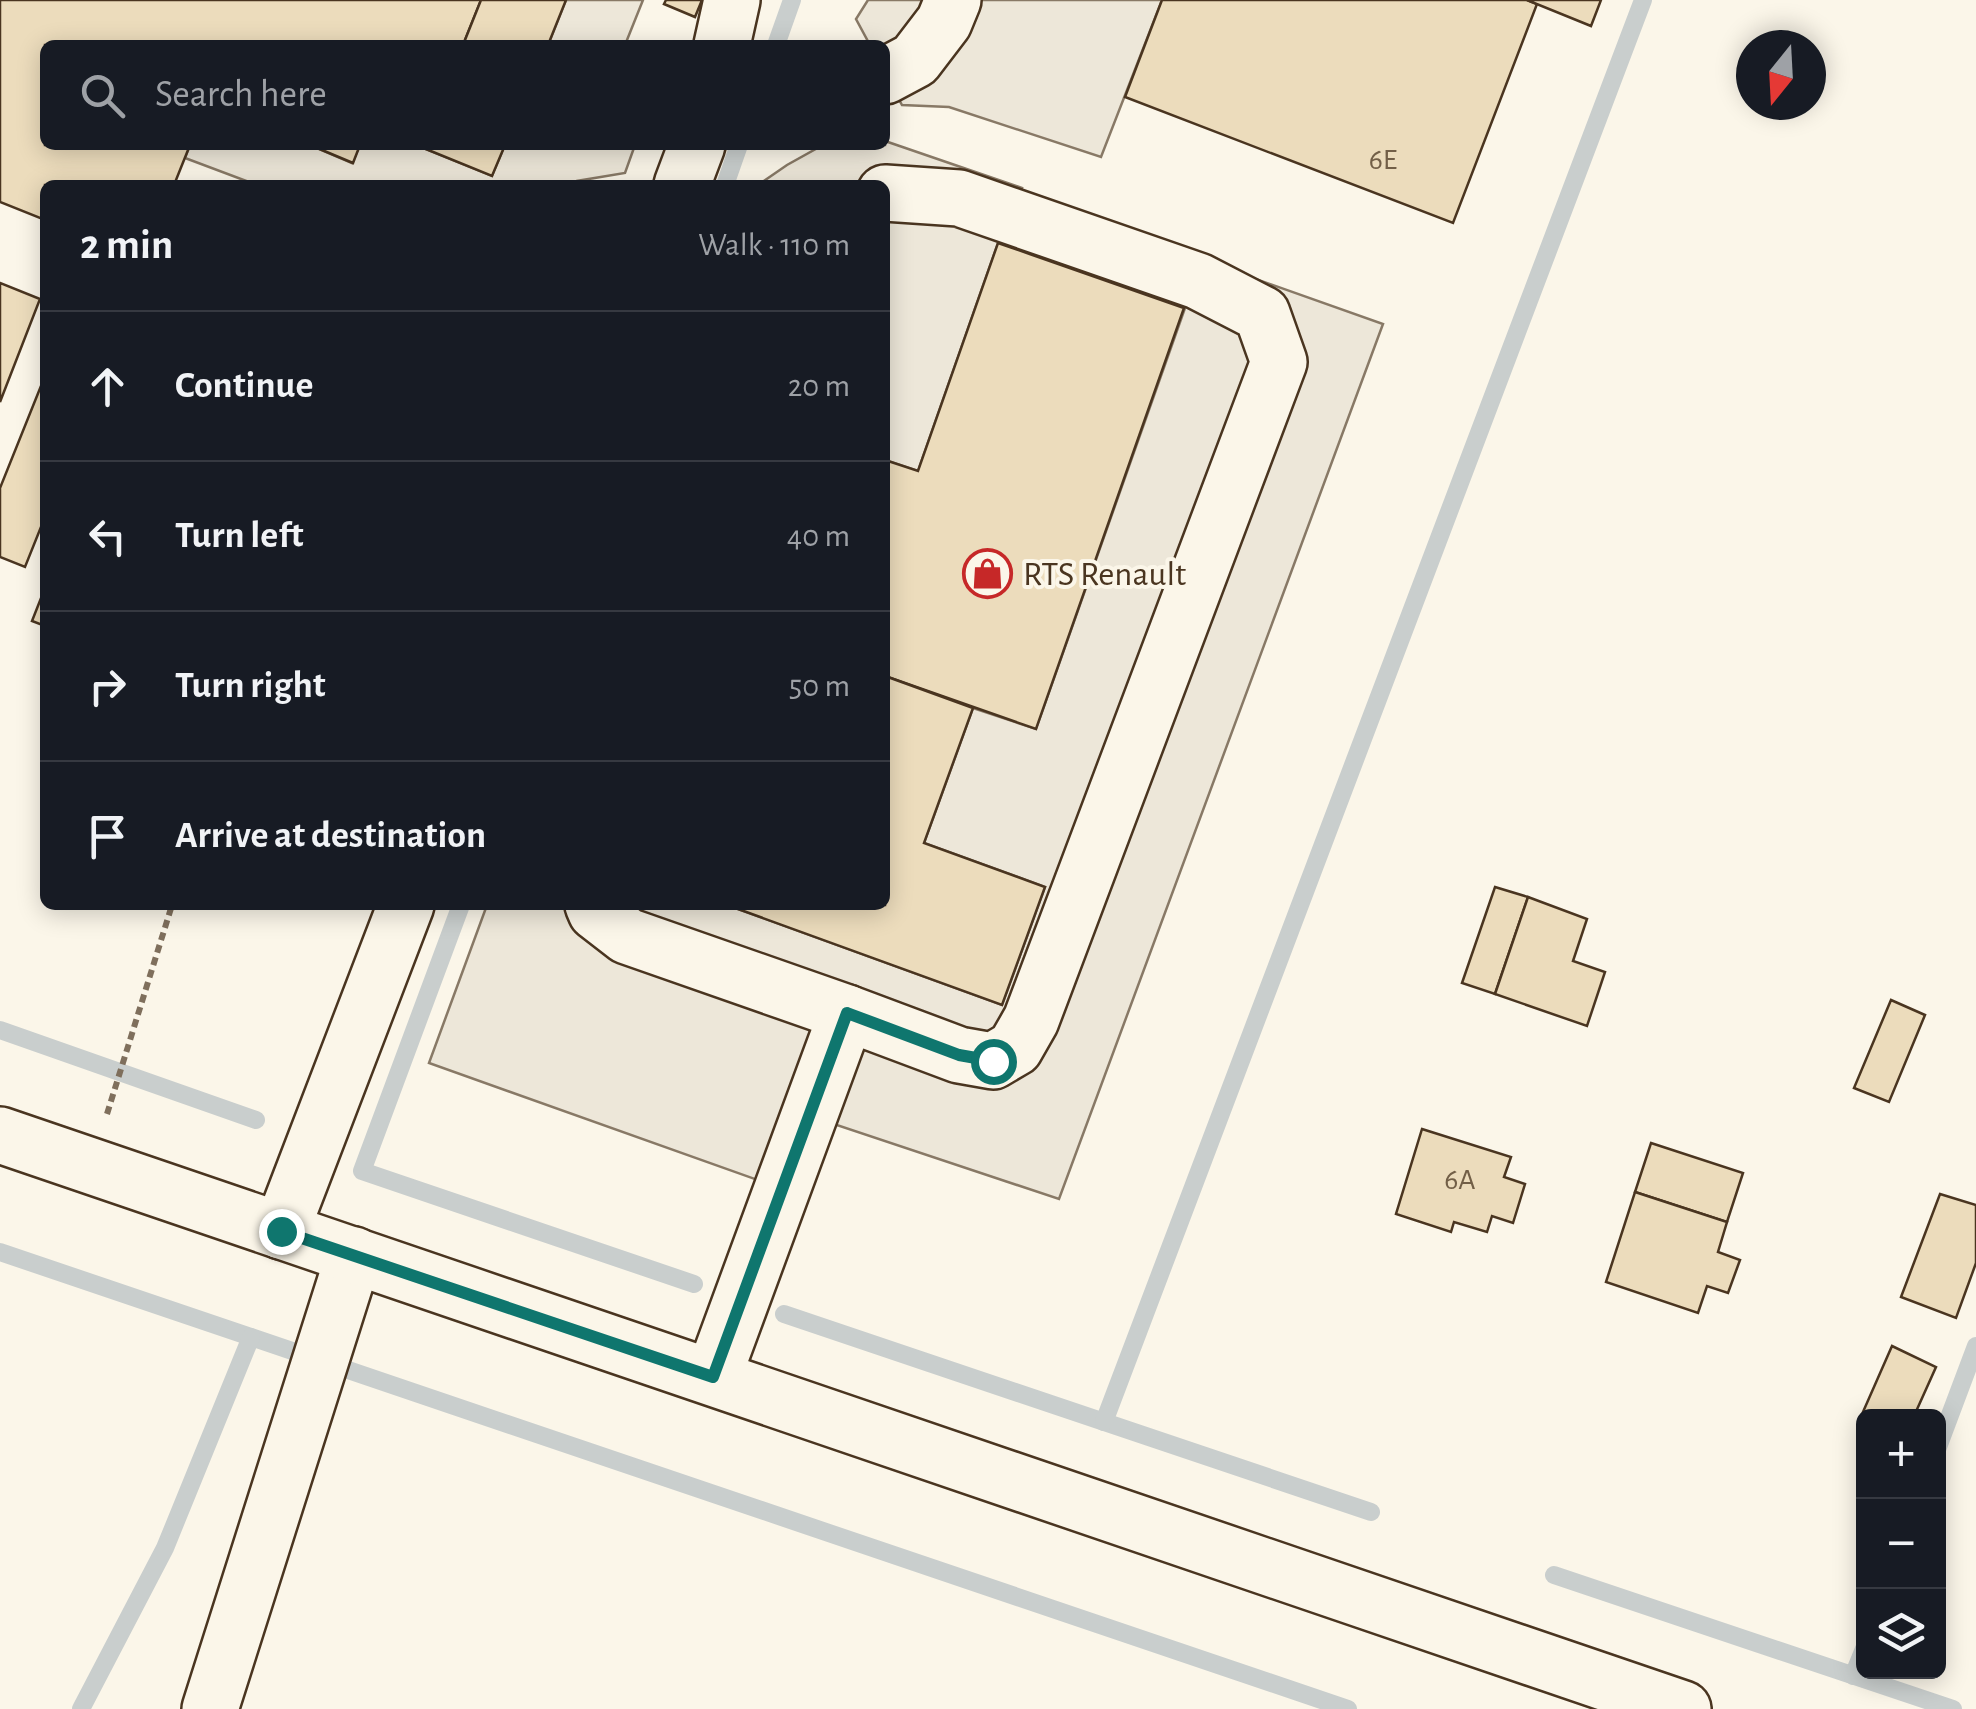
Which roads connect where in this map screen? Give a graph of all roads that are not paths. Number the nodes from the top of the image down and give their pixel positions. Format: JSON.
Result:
{"nodes":[{"id":1,"x":732,"y":0,"type":"edge"},
{"id":2,"x":953,"y":0,"type":"edge"},
{"id":3,"x":723,"y":40,"type":"edge"},
{"id":4,"x":890,"y":73,"type":"edge"},
{"id":5,"x":695,"y":150,"type":"edge"},
{"id":6,"x":684,"y":180,"type":"edge"},
{"id":7,"x":890,"y":193,"type":"edge"},
{"id":8,"x":404,"y":910,"type":"edge"},
{"id":9,"x":595,"y":910,"type":"edge"},
{"id":10,"x":847,"y":1013,"type":"junction"},
{"id":11,"x":0,"y":1136,"type":"edge"},
{"id":12,"x":281,"y":1231,"type":"junction"},
{"id":13,"x":354,"y":1256,"type":"junction"},
{"id":14,"x":713,"y":1377,"type":"junction"},
{"id":15,"x":210,"y":1709,"type":"edge"},
{"id":16,"x":1683,"y":1709,"type":"edge"}],
"edges":[{"from":1,"to":3,"type":"main road"},
{"from":2,"to":4,"type":"main road"},
{"from":5,"to":6,"type":"main road"},
{"from":7,"to":10,"type":"main road"},
{"from":8,"to":12,"type":"main road"},
{"from":9,"to":10,"type":"main road"},
{"from":10,"to":14,"type":"main road"},
{"from":11,"to":12,"type":"main road"},
{"from":12,"to":13,"type":"main road"},
{"from":13,"to":14,"type":"main road"},
{"from":13,"to":15,"type":"main road"},
{"from":14,"to":16,"type":"main road"}]}
